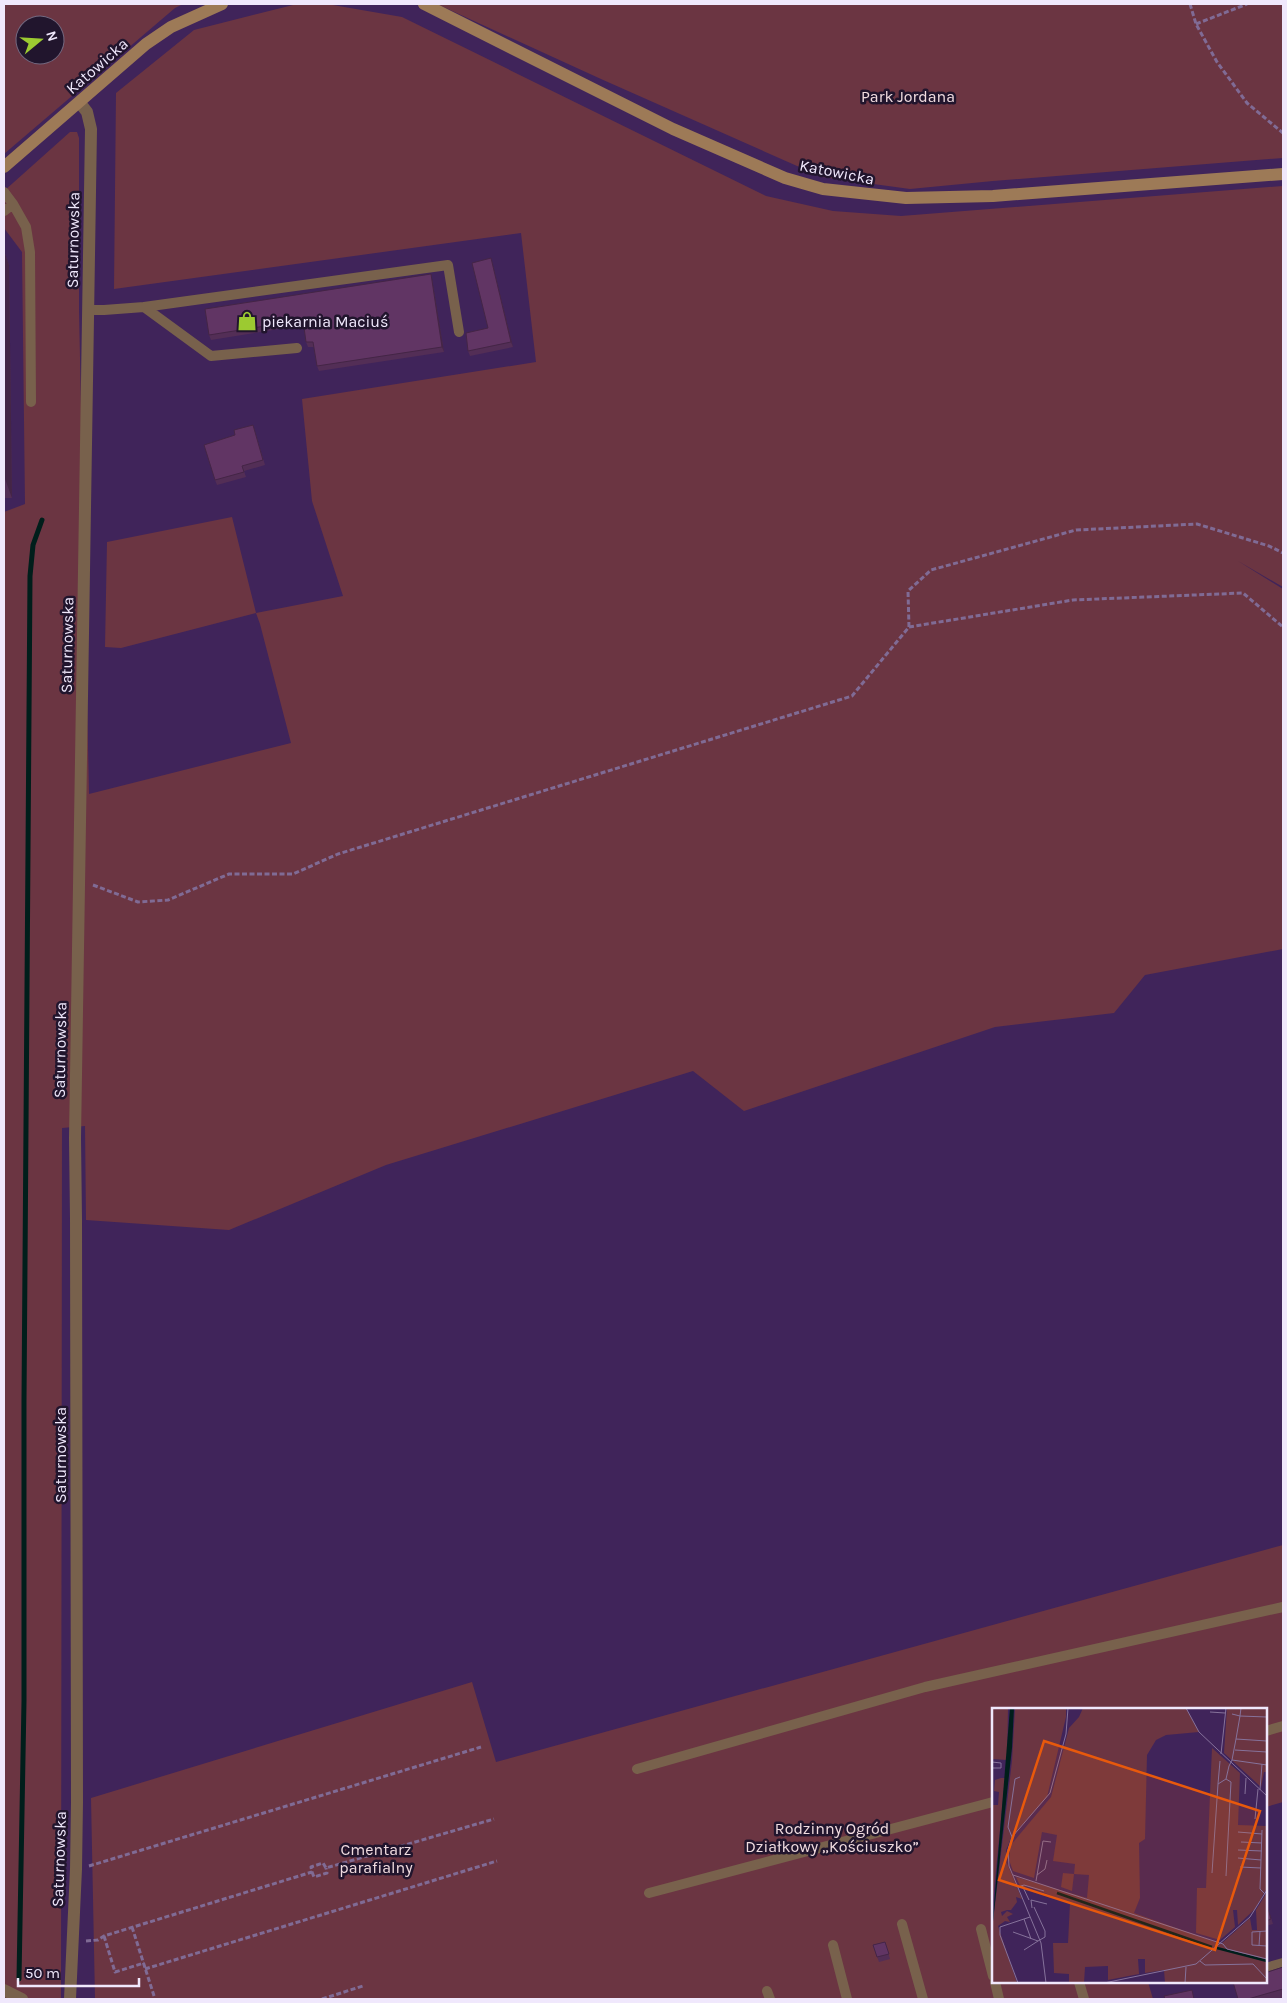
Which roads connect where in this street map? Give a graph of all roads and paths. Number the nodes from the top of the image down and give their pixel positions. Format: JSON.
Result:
{"nodes":[{"id":1,"x":222,"y":4,"type":"edge"},
{"id":2,"x":424,"y":4,"type":"edge"},
{"id":3,"x":1190,"y":4,"type":"edge"},
{"id":4,"x":1247,"y":4,"type":"edge"},
{"id":5,"x":1196,"y":24,"type":"junction"},
{"id":6,"x":80,"y":103,"type":"junction"},
{"id":7,"x":1283,"y":133,"type":"edge"},
{"id":8,"x":4,"y":167,"type":"edge"},
{"id":9,"x":1283,"y":174,"type":"edge"},
{"id":10,"x":4,"y":192,"type":"edge"},
{"id":11,"x":13,"y":204,"type":"junction"},
{"id":12,"x":4,"y":211,"type":"edge"},
{"id":13,"x":144,"y":307,"type":"junction"},
{"id":14,"x":89,"y":310,"type":"junction"},
{"id":15,"x":459,"y":332,"type":"dead end"},
{"id":16,"x":297,"y":348,"type":"dead end"},
{"id":17,"x":31,"y":402,"type":"dead end"},
{"id":18,"x":1283,"y":552,"type":"edge"},
{"id":19,"x":909,"y":626,"type":"junction"},
{"id":20,"x":1283,"y":627,"type":"edge"},
{"id":21,"x":78,"y":879,"type":"junction"},
{"id":22,"x":1283,"y":1607,"type":"edge"},
{"id":23,"x":1283,"y":1726,"type":"edge"},
{"id":24,"x":1267,"y":1731,"type":"edge"},
{"id":25,"x":481,"y":1747,"type":"dead end"},
{"id":26,"x":637,"y":1769,"type":"dead end"},
{"id":27,"x":992,"y":1802,"type":"edge"},
{"id":28,"x":494,"y":1819,"type":"dead end"},
{"id":29,"x":497,"y":1861,"type":"dead end"},
{"id":30,"x":81,"y":1868,"type":"dead end"},
{"id":31,"x":326,"y":1868,"type":"junction"},
{"id":32,"x":312,"y":1872,"type":"junction"},
{"id":33,"x":649,"y":1893,"type":"dead end"},
{"id":34,"x":902,"y":1924,"type":"dead end"},
{"id":35,"x":132,"y":1927,"type":"junction"},
{"id":36,"x":981,"y":1929,"type":"dead end"},
{"id":37,"x":832,"y":1945,"type":"dead end"},
{"id":38,"x":1283,"y":1963,"type":"edge"},
{"id":39,"x":144,"y":1964,"type":"junction"},
{"id":40,"x":1267,"y":1968,"type":"edge"},
{"id":41,"x":145,"y":1969,"type":"junction"},
{"id":42,"x":992,"y":1972,"type":"edge"},
{"id":43,"x":995,"y":1983,"type":"edge"},
{"id":44,"x":1079,"y":1983,"type":"edge"},
{"id":45,"x":363,"y":1986,"type":"dead end"},
{"id":46,"x":4,"y":1990,"type":"edge"},
{"id":47,"x":22,"y":1999,"type":"edge"},
{"id":48,"x":70,"y":1999,"type":"edge"},
{"id":49,"x":155,"y":1999,"type":"edge"},
{"id":50,"x":322,"y":1999,"type":"edge"},
{"id":51,"x":847,"y":1999,"type":"edge"},
{"id":52,"x":923,"y":1999,"type":"edge"},
{"id":53,"x":999,"y":1999,"type":"edge"},
{"id":54,"x":1084,"y":1999,"type":"edge"}],
"edges":[{"from":1,"to":6,"type":"street","name":"Katowicka"},
{"from":2,"to":9,"type":"street","name":"Katowicka"},
{"from":3,"to":5,"type":"path"},
{"from":4,"to":5,"type":"path"},
{"from":5,"to":7,"type":"path"},
{"from":6,"to":8,"type":"street","name":"Katowicka"},
{"from":6,"to":14,"type":"street","name":"Saturnowska"},
{"from":10,"to":11,"type":"lane"},
{"from":11,"to":12,"type":"lane"},
{"from":11,"to":17,"type":"lane"},
{"from":13,"to":14,"type":"lane"},
{"from":13,"to":15,"type":"lane"},
{"from":13,"to":16,"type":"lane"},
{"from":14,"to":21,"type":"street","name":"Saturnowska"},
{"from":18,"to":19,"type":"path"},
{"from":19,"to":20,"type":"path"},
{"from":19,"to":21,"type":"path"},
{"from":21,"to":48,"type":"street","name":"Saturnowska"},
{"from":22,"to":26,"type":"lane"},
{"from":23,"to":24,"type":"lane"},
{"from":25,"to":30,"type":"path"},
{"from":27,"to":33,"type":"lane"},
{"from":28,"to":31,"type":"path"},
{"from":29,"to":41,"type":"path"},
{"from":31,"to":32,"type":"path"},
{"from":31,"to":32,"type":"path"},
{"from":32,"to":35,"type":"path"},
{"from":34,"to":52,"type":"lane"},
{"from":35,"to":39,"type":"path"},
{"from":35,"to":39,"type":"path"},
{"from":36,"to":42,"type":"lane"},
{"from":37,"to":51,"type":"lane"},
{"from":38,"to":40,"type":"lane"},
{"from":39,"to":41,"type":"path"},
{"from":41,"to":49,"type":"path"},
{"from":43,"to":53,"type":"lane"},
{"from":44,"to":54,"type":"lane"},
{"from":45,"to":50,"type":"path"},
{"from":46,"to":47,"type":"street"}]}
